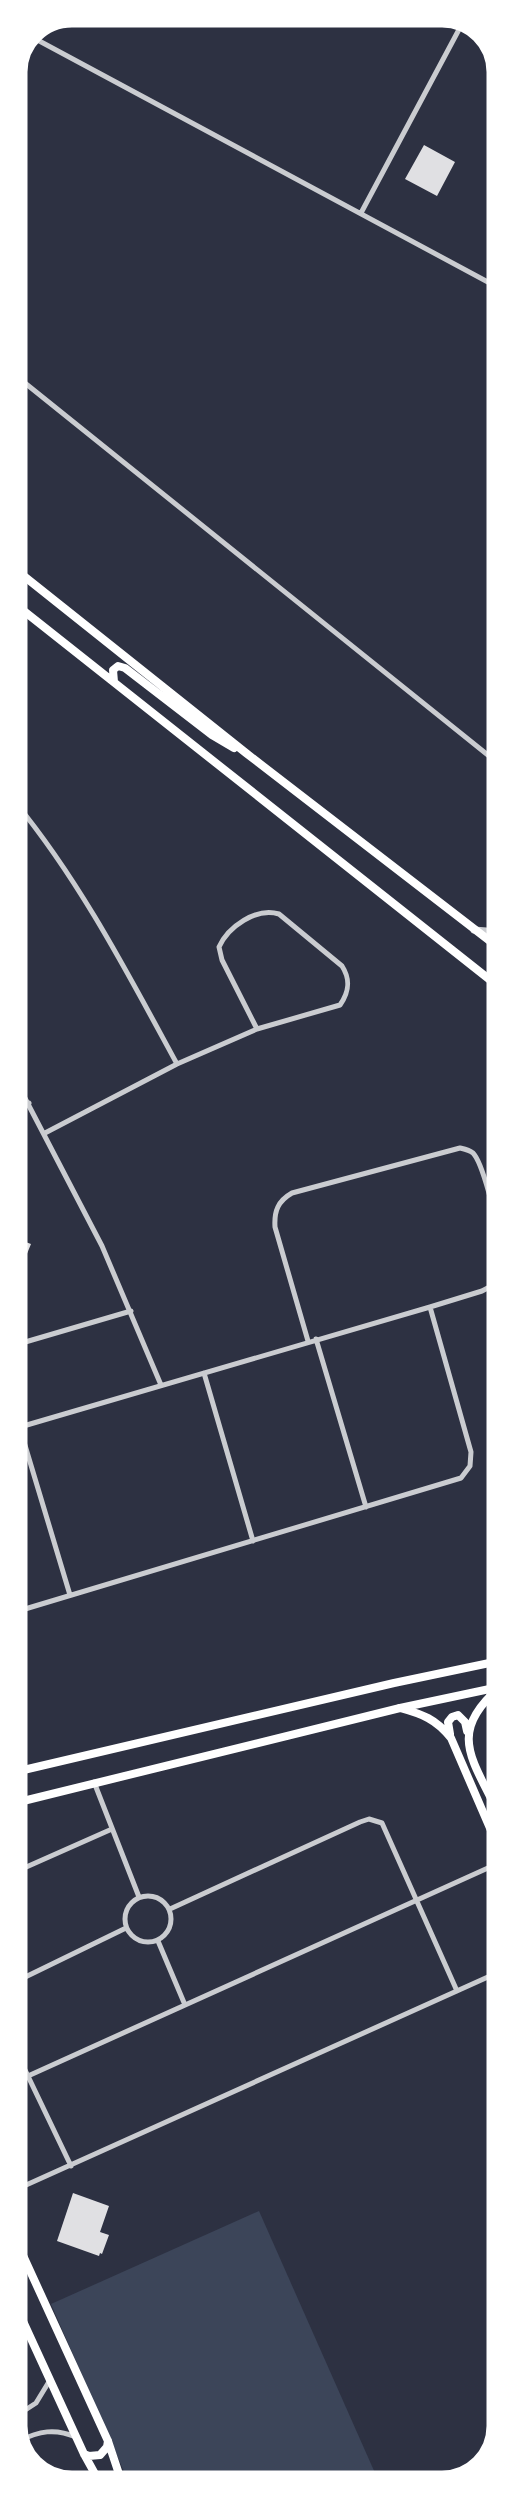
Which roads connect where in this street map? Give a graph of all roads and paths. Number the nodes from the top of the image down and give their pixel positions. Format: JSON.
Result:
{"nodes":[{"id":1,"x":459,"y":29,"type":"edge"},
{"id":2,"x":38,"y":40,"type":"edge"},
{"id":3,"x":361,"y":213,"type":"junction"},
{"id":4,"x":488,"y":283,"type":"edge"},
{"id":5,"x":26,"y":384,"type":"edge"},
{"id":6,"x":26,"y":578,"type":"edge"},
{"id":7,"x":26,"y":613,"type":"edge"},
{"id":8,"x":114,"y":682,"type":"junction"},
{"id":9,"x":246,"y":753,"type":"junction"},
{"id":10,"x":488,"y":755,"type":"edge"},
{"id":11,"x":26,"y":815,"type":"edge"},
{"id":12,"x":474,"y":930,"type":"junction"},
{"id":13,"x":488,"y":931,"type":"edge"},
{"id":14,"x":488,"y":940,"type":"edge"},
{"id":15,"x":488,"y":978,"type":"edge"},
{"id":16,"x":257,"y":1029,"type":"junction"},
{"id":17,"x":177,"y":1064,"type":"junction"},
{"id":18,"x":26,"y":1098,"type":"edge"},
{"id":19,"x":29,"y":1103,"type":"junction"},
{"id":20,"x":26,"y":1105,"type":"edge"},
{"id":21,"x":45,"y":1133,"type":"junction"},
{"id":22,"x":488,"y":1192,"type":"edge"},
{"id":23,"x":488,"y":1288,"type":"edge"},
{"id":24,"x":430,"y":1307,"type":"junction"},
{"id":25,"x":130,"y":1311,"type":"junction"},
{"id":26,"x":316,"y":1339,"type":"junction"},
{"id":27,"x":308,"y":1341,"type":"junction"},
{"id":28,"x":26,"y":1342,"type":"edge"},
{"id":29,"x":204,"y":1373,"type":"junction"},
{"id":30,"x":161,"y":1385,"type":"junction"},
{"id":31,"x":26,"y":1424,"type":"edge"},
{"id":32,"x":26,"y":1446,"type":"edge"},
{"id":33,"x":366,"y":1508,"type":"junction"},
{"id":34,"x":254,"y":1541,"type":"junction"},
{"id":35,"x":70,"y":1595,"type":"junction"},
{"id":36,"x":26,"y":1609,"type":"edge"},
{"id":37,"x":488,"y":1663,"type":"edge"},
{"id":38,"x":488,"y":1690,"type":"edge"},
{"id":39,"x":488,"y":1697,"type":"edge"},
{"id":40,"x":399,"y":1708,"type":"junction"},
{"id":41,"x":467,"y":1733,"type":"junction"},
{"id":42,"x":450,"y":1737,"type":"junction"},
{"id":43,"x":26,"y":1769,"type":"edge"},
{"id":44,"x":94,"y":1782,"type":"junction"},
{"id":45,"x":488,"y":1791,"type":"edge"},
{"id":46,"x":26,"y":1800,"type":"edge"},
{"id":47,"x":488,"y":1824,"type":"edge"},
{"id":48,"x":112,"y":1829,"type":"junction"},
{"id":49,"x":26,"y":1867,"type":"edge"},
{"id":50,"x":488,"y":1868,"type":"edge"},
{"id":51,"x":139,"y":1897,"type":"junction"},
{"id":52,"x":418,"y":1901,"type":"junction"},
{"id":53,"x":170,"y":1909,"type":"junction"},
{"id":54,"x":126,"y":1929,"type":"junction"},
{"id":55,"x":158,"y":1941,"type":"junction"},
{"id":56,"x":26,"y":1977,"type":"edge"},
{"id":57,"x":488,"y":1977,"type":"edge"},
{"id":58,"x":457,"y":1991,"type":"junction"},
{"id":59,"x":185,"y":2005,"type":"junction"},
{"id":60,"x":26,"y":2072,"type":"edge"},
{"id":61,"x":28,"y":2076,"type":"junction"},
{"id":62,"x":71,"y":2166,"type":"junction"},
{"id":63,"x":26,"y":2185,"type":"edge"},
{"id":64,"x":26,"y":2269,"type":"edge"},
{"id":65,"x":26,"y":2335,"type":"edge"},
{"id":66,"x":50,"y":2380,"type":"junction"},
{"id":67,"x":26,"y":2410,"type":"edge"},
{"id":68,"x":27,"y":2437,"type":"edge"},
{"id":69,"x":76,"y":2438,"type":"junction"},
{"id":70,"x":108,"y":2441,"type":"junction"},
{"id":71,"x":84,"y":2454,"type":"junction"},
{"id":72,"x":94,"y":2472,"type":"edge"},
{"id":73,"x":119,"y":2472,"type":"edge"}],
"edges":[{"from":1,"to":3,"type":"street"},
{"from":2,"to":3,"type":"street"},
{"from":3,"to":4,"type":"street"},
{"from":5,"to":10,"type":"street"},
{"from":6,"to":9,"type":"main road"},
{"from":7,"to":8,"type":"main road"},
{"from":8,"to":9,"type":"main road"},
{"from":8,"to":15,"type":"main road"},
{"from":9,"to":12,"type":"main road"},
{"from":11,"to":17,"type":"street"},
{"from":12,"to":13,"type":"street"},
{"from":12,"to":14,"type":"main road"},
{"from":16,"to":16,"type":"street"},
{"from":16,"to":17,"type":"street"},
{"from":17,"to":21,"type":"street"},
{"from":18,"to":19,"type":"street"},
{"from":19,"to":20,"type":"street"},
{"from":19,"to":21,"type":"street"},
{"from":21,"to":25,"type":"street"},
{"from":22,"to":27,"type":"street"},
{"from":23,"to":24,"type":"street"},
{"from":24,"to":26,"type":"street"},
{"from":24,"to":33,"type":"street"},
{"from":25,"to":28,"type":"street"},
{"from":25,"to":30,"type":"street"},
{"from":26,"to":27,"type":"street"},
{"from":26,"to":33,"type":"street"},
{"from":27,"to":29,"type":"street"},
{"from":29,"to":30,"type":"street"},
{"from":29,"to":34,"type":"street"},
{"from":30,"to":31,"type":"street"},
{"from":32,"to":35,"type":"street"},
{"from":33,"to":34,"type":"street"},
{"from":34,"to":35,"type":"street"},
{"from":35,"to":36,"type":"street"},
{"from":37,"to":43,"type":"main road"},
{"from":38,"to":40,"type":"main road"},
{"from":39,"to":41,"type":"main road"},
{"from":40,"to":42,"type":"main road"},
{"from":40,"to":44,"type":"main road"},
{"from":41,"to":42,"type":"main road"},
{"from":41,"to":45,"type":"main road"},
{"from":42,"to":47,"type":"main road"},
{"from":44,"to":46,"type":"main road"},
{"from":44,"to":48,"type":"street"},
{"from":48,"to":49,"type":"street"},
{"from":48,"to":51,"type":"street"},
{"from":50,"to":52,"type":"street"},
{"from":51,"to":53,"type":"street"},
{"from":51,"to":54,"type":"street"},
{"from":52,"to":53,"type":"street"},
{"from":52,"to":58,"type":"street"},
{"from":52,"to":59,"type":"street"},
{"from":53,"to":55,"type":"street"},
{"from":54,"to":55,"type":"street"},
{"from":54,"to":56,"type":"street"},
{"from":55,"to":59,"type":"street"},
{"from":57,"to":58,"type":"street"},
{"from":58,"to":62,"type":"street"},
{"from":59,"to":61,"type":"street"},
{"from":60,"to":61,"type":"street"},
{"from":61,"to":62,"type":"street"},
{"from":62,"to":63,"type":"street"},
{"from":64,"to":70,"type":"main road"},
{"from":65,"to":66,"type":"main road"},
{"from":66,"to":67,"type":"street"},
{"from":66,"to":69,"type":"main road"},
{"from":68,"to":69,"type":"street"},
{"from":69,"to":71,"type":"main road"},
{"from":70,"to":71,"type":"main road"},
{"from":70,"to":73,"type":"main road"},
{"from":71,"to":72,"type":"main road"}]}
